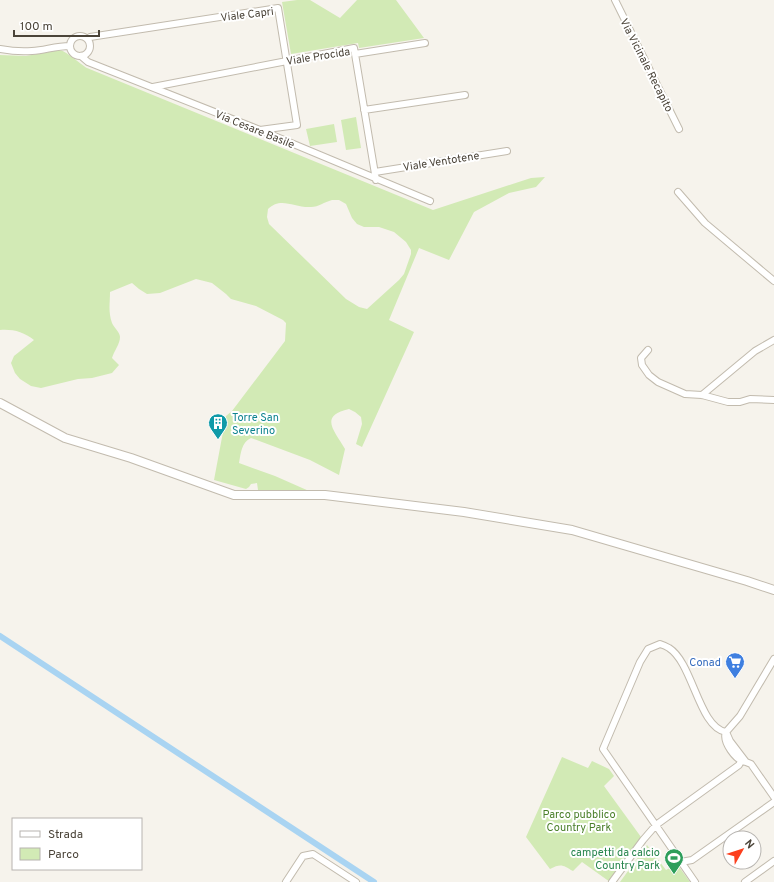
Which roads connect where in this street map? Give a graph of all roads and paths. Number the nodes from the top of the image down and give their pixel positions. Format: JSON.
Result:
{"nodes":[{"id":1,"x":615,"y":0,"type":"edge"},
{"id":2,"x":88,"y":39,"type":"junction"},
{"id":3,"x":425,"y":43,"type":"dead end"},
{"id":4,"x":70,"y":46,"type":"junction"},
{"id":5,"x":0,"y":49,"type":"edge"},
{"id":6,"x":355,"y":54,"type":"junction"},
{"id":7,"x":81,"y":56,"type":"junction"},
{"id":8,"x":287,"y":61,"type":"junction"},
{"id":9,"x":152,"y":87,"type":"junction"},
{"id":10,"x":465,"y":95,"type":"dead end"},
{"id":11,"x":364,"y":110,"type":"junction"},
{"id":12,"x":679,"y":129,"type":"dead end"},
{"id":13,"x":260,"y":130,"type":"junction"},
{"id":14,"x":507,"y":151,"type":"dead end"},
{"id":15,"x":375,"y":172,"type":"junction"},
{"id":16,"x":376,"y":180,"type":"junction"},
{"id":17,"x":678,"y":192,"type":"dead end"},
{"id":18,"x":430,"y":201,"type":"dead end"},
{"id":19,"x":774,"y":281,"type":"edge"},
{"id":20,"x":774,"y":340,"type":"edge"},
{"id":21,"x":648,"y":350,"type":"dead end"},
{"id":22,"x":702,"y":394,"type":"junction"},
{"id":23,"x":774,"y":400,"type":"edge"},
{"id":24,"x":0,"y":403,"type":"edge"},
{"id":25,"x":774,"y":590,"type":"edge"},
{"id":26,"x":774,"y":660,"type":"edge"},
{"id":27,"x":726,"y":732,"type":"junction"},
{"id":28,"x":744,"y":762,"type":"junction"},
{"id":29,"x":774,"y":796,"type":"edge"},
{"id":30,"x":774,"y":802,"type":"edge"},
{"id":31,"x":656,"y":825,"type":"junction"},
{"id":32,"x":774,"y":861,"type":"edge"},
{"id":33,"x":681,"y":862,"type":"junction"},
{"id":34,"x":286,"y":882,"type":"edge"},
{"id":35,"x":356,"y":882,"type":"edge"},
{"id":36,"x":612,"y":882,"type":"edge"},
{"id":37,"x":695,"y":882,"type":"edge"},
{"id":38,"x":745,"y":882,"type":"edge"}],
"edges":[{"from":1,"to":12,"type":"street","name":"Via Vicinale Recapito"},
{"from":2,"to":4,"type":"street"},
{"from":2,"to":7,"type":"street"},
{"from":2,"to":8,"type":"street","name":"Viale Capri"},
{"from":3,"to":6,"type":"street"},
{"from":4,"to":5,"type":"street"},
{"from":4,"to":7,"type":"street"},
{"from":6,"to":8,"type":"street","name":"Viale Procida"},
{"from":6,"to":11,"type":"street","name":"Viale Procida"},
{"from":7,"to":9,"type":"street","name":"Via Cesare Basile"},
{"from":8,"to":9,"type":"street","name":"Viale Procida"},
{"from":8,"to":13,"type":"street","name":"Viale Capri"},
{"from":9,"to":13,"type":"street","name":"Via Cesare Basile"},
{"from":10,"to":11,"type":"street"},
{"from":11,"to":15,"type":"street","name":"Viale Procida"},
{"from":13,"to":16,"type":"street","name":"Via Cesare Basile"},
{"from":14,"to":15,"type":"street","name":"Viale Ventotene"},
{"from":15,"to":16,"type":"street","name":"Viale Procida"},
{"from":16,"to":18,"type":"street","name":"Via Cesare Basile"},
{"from":17,"to":19,"type":"street"},
{"from":20,"to":22,"type":"street"},
{"from":21,"to":22,"type":"street"},
{"from":22,"to":23,"type":"street"},
{"from":24,"to":25,"type":"street"},
{"from":26,"to":27,"type":"street"},
{"from":27,"to":28,"type":"street"},
{"from":27,"to":31,"type":"street"},
{"from":28,"to":29,"type":"street"},
{"from":28,"to":31,"type":"street"},
{"from":30,"to":33,"type":"street"},
{"from":31,"to":33,"type":"street"},
{"from":31,"to":36,"type":"street"},
{"from":32,"to":38,"type":"street"},
{"from":33,"to":37,"type":"street"},
{"from":34,"to":35,"type":"street"}]}
